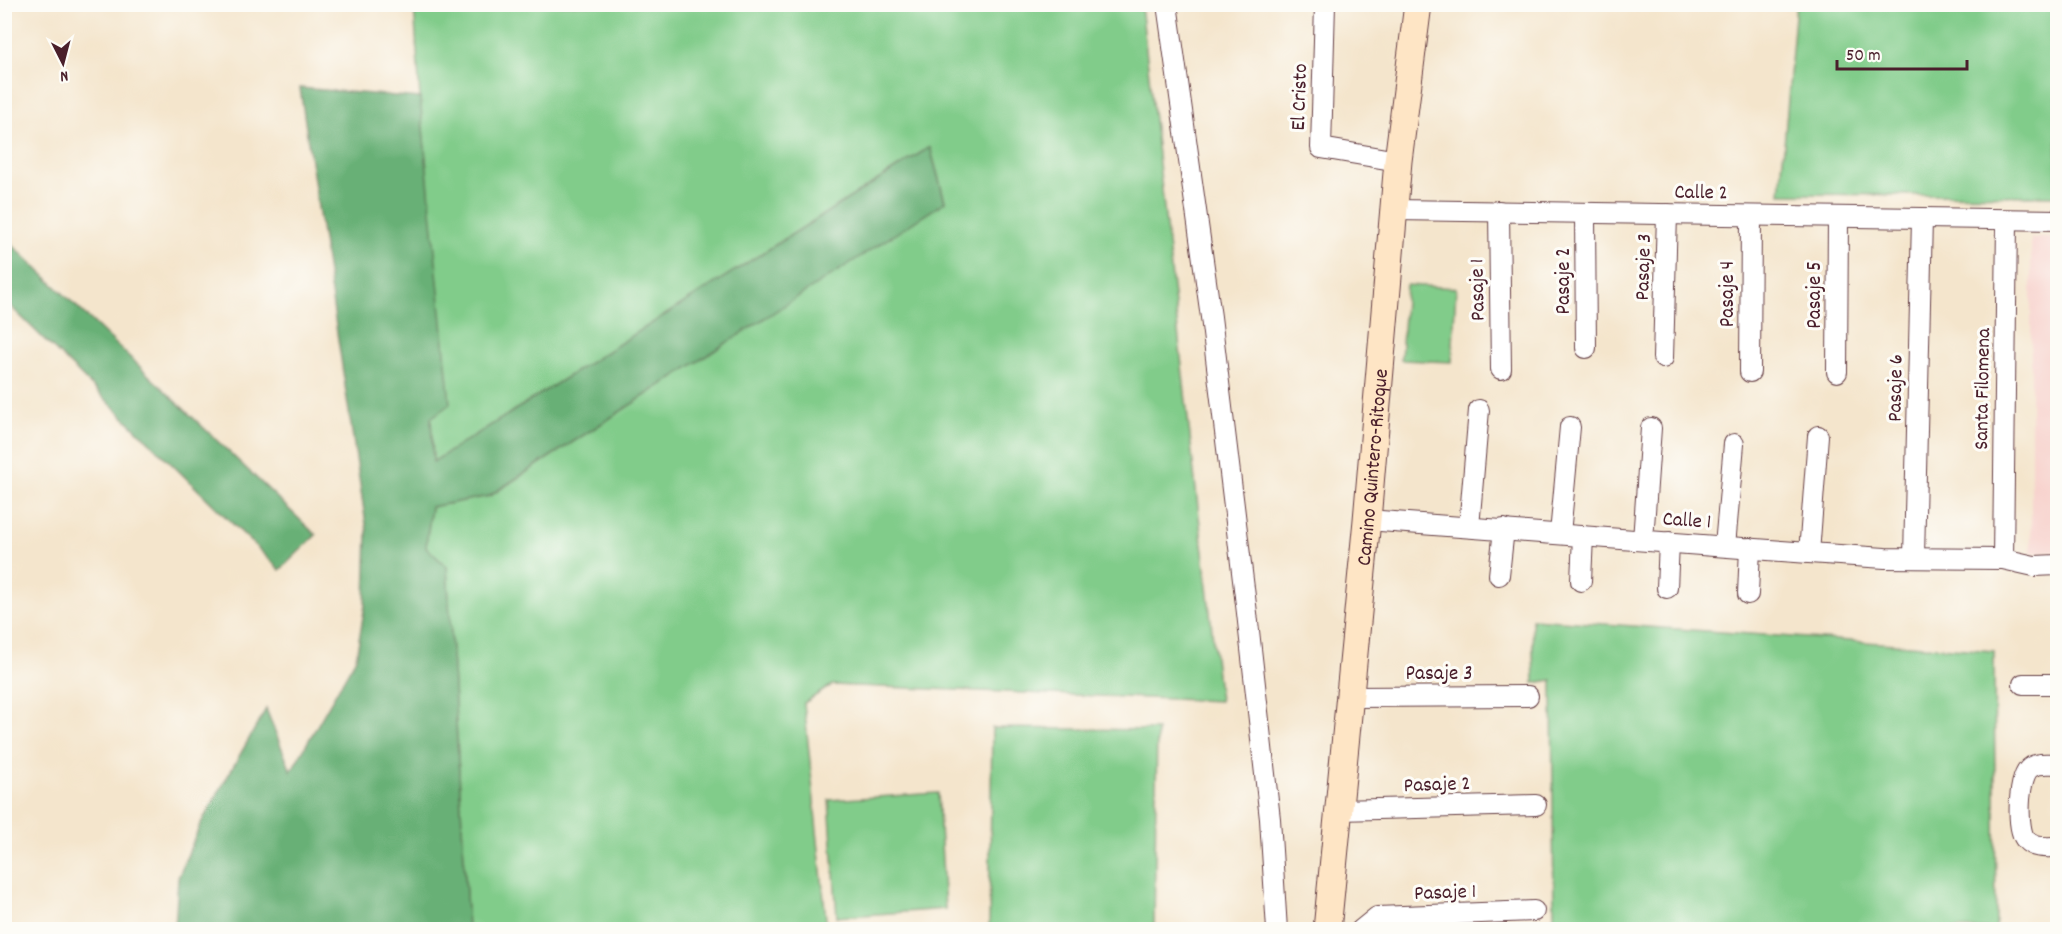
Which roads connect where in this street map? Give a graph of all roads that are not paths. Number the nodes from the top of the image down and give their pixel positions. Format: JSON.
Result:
{"nodes":[{"id":1,"x":1167,"y":4,"type":"edge"},
{"id":2,"x":1325,"y":4,"type":"edge"},
{"id":3,"x":1418,"y":4,"type":"edge"},
{"id":4,"x":1398,"y":161,"type":"junction"},
{"id":5,"x":1394,"y":210,"type":"junction"},
{"id":6,"x":1500,"y":211,"type":"junction"},
{"id":7,"x":1586,"y":213,"type":"junction"},
{"id":8,"x":1667,"y":214,"type":"junction"},
{"id":9,"x":1751,"y":216,"type":"junction"},
{"id":10,"x":1838,"y":217,"type":"junction"},
{"id":11,"x":1922,"y":219,"type":"junction"},
{"id":12,"x":2007,"y":220,"type":"junction"},
{"id":13,"x":2058,"y":220,"type":"edge"},
{"id":14,"x":1586,"y":348,"type":"dead end"},
{"id":15,"x":1664,"y":358,"type":"dead end"},
{"id":16,"x":1501,"y":369,"type":"dead end"},
{"id":17,"x":1750,"y":372,"type":"dead end"},
{"id":18,"x":1837,"y":372,"type":"dead end"},
{"id":19,"x":1479,"y":410,"type":"dead end"},
{"id":20,"x":1569,"y":427,"type":"dead end"},
{"id":21,"x":1651,"y":428,"type":"dead end"},
{"id":22,"x":1818,"y":436,"type":"dead end"},
{"id":23,"x":1734,"y":444,"type":"dead end"},
{"id":24,"x":1367,"y":520,"type":"junction"},
{"id":25,"x":1469,"y":527,"type":"junction"},
{"id":26,"x":1504,"y":529,"type":"junction"},
{"id":27,"x":1560,"y":534,"type":"junction"},
{"id":28,"x":1583,"y":536,"type":"junction"},
{"id":29,"x":1643,"y":540,"type":"junction"},
{"id":30,"x":1669,"y":542,"type":"junction"},
{"id":31,"x":1725,"y":546,"type":"junction"},
{"id":32,"x":1750,"y":548,"type":"junction"},
{"id":33,"x":1809,"y":553,"type":"junction"},
{"id":34,"x":1914,"y":557,"type":"junction"},
{"id":35,"x":2003,"y":559,"type":"junction"},
{"id":36,"x":2058,"y":565,"type":"edge"},
{"id":37,"x":1500,"y":575,"type":"dead end"},
{"id":38,"x":1581,"y":581,"type":"dead end"},
{"id":39,"x":1667,"y":588,"type":"dead end"},
{"id":40,"x":1748,"y":594,"type":"dead end"},
{"id":41,"x":2023,"y":684,"type":"dead end"},
{"id":42,"x":2058,"y":684,"type":"edge"},
{"id":43,"x":1528,"y":696,"type":"dead end"},
{"id":44,"x":1350,"y":697,"type":"junction"},
{"id":45,"x":2058,"y":764,"type":"edge"},
{"id":46,"x":1536,"y":805,"type":"dead end"},
{"id":47,"x":1339,"y":810,"type":"junction"},
{"id":48,"x":2058,"y":847,"type":"edge"},
{"id":49,"x":1534,"y":911,"type":"dead end"},
{"id":50,"x":1277,"y":930,"type":"edge"},
{"id":51,"x":1327,"y":930,"type":"edge"},
{"id":52,"x":1361,"y":930,"type":"edge"}],
"edges":[{"from":1,"to":50,"type":"street"},
{"from":2,"to":4,"type":"street","name":"El Cristo"},
{"from":3,"to":4,"type":"main road","name":"Camino Quintero-Ritoque"},
{"from":4,"to":5,"type":"main road","name":"Camino Quintero-Ritoque"},
{"from":5,"to":6,"type":"street","name":"Calle 2"},
{"from":5,"to":24,"type":"main road","name":"Camino Quintero-Ritoque"},
{"from":6,"to":7,"type":"street","name":"Calle 2"},
{"from":6,"to":16,"type":"street","name":"Pasaje 1"},
{"from":7,"to":8,"type":"street","name":"Calle 2"},
{"from":7,"to":14,"type":"street","name":"Pasaje 2"},
{"from":8,"to":9,"type":"street","name":"Calle 2"},
{"from":8,"to":15,"type":"street","name":"Pasaje 3"},
{"from":9,"to":10,"type":"street","name":"Calle 2"},
{"from":9,"to":17,"type":"street","name":"Pasaje 4"},
{"from":10,"to":11,"type":"street","name":"Calle 2"},
{"from":10,"to":18,"type":"street","name":"Pasaje 5"},
{"from":11,"to":12,"type":"street","name":"Calle 2"},
{"from":11,"to":34,"type":"street","name":"Pasaje 6"},
{"from":12,"to":13,"type":"street","name":"Calle 2"},
{"from":12,"to":35,"type":"street","name":"Santa Filomena"},
{"from":19,"to":25,"type":"street"},
{"from":20,"to":27,"type":"street"},
{"from":21,"to":29,"type":"street"},
{"from":22,"to":33,"type":"street"},
{"from":23,"to":31,"type":"street"},
{"from":24,"to":25,"type":"street","name":"Calle 1"},
{"from":24,"to":44,"type":"main road","name":"Camino Quintero-Ritoque"},
{"from":25,"to":26,"type":"street","name":"Calle 1"},
{"from":26,"to":27,"type":"street","name":"Calle 1"},
{"from":26,"to":37,"type":"street"},
{"from":27,"to":28,"type":"street","name":"Calle 1"},
{"from":28,"to":29,"type":"street","name":"Calle 1"},
{"from":28,"to":38,"type":"street"},
{"from":29,"to":30,"type":"street","name":"Calle 1"},
{"from":30,"to":31,"type":"street","name":"Calle 1"},
{"from":30,"to":39,"type":"street"},
{"from":31,"to":32,"type":"street","name":"Calle 1"},
{"from":32,"to":33,"type":"street","name":"Calle 1"},
{"from":32,"to":40,"type":"street"},
{"from":33,"to":34,"type":"street","name":"Calle 1"},
{"from":34,"to":35,"type":"street","name":"Calle 1"},
{"from":35,"to":36,"type":"street","name":"Calle 1"},
{"from":41,"to":42,"type":"street"},
{"from":43,"to":44,"type":"street","name":"Pasaje 3"},
{"from":44,"to":47,"type":"main road","name":"Camino Quintero-Ritoque"},
{"from":45,"to":48,"type":"street"},
{"from":46,"to":47,"type":"street","name":"Pasaje 2"},
{"from":47,"to":51,"type":"main road","name":"Camino Quintero-Ritoque"},
{"from":49,"to":52,"type":"street","name":"Pasaje 1"}]}
